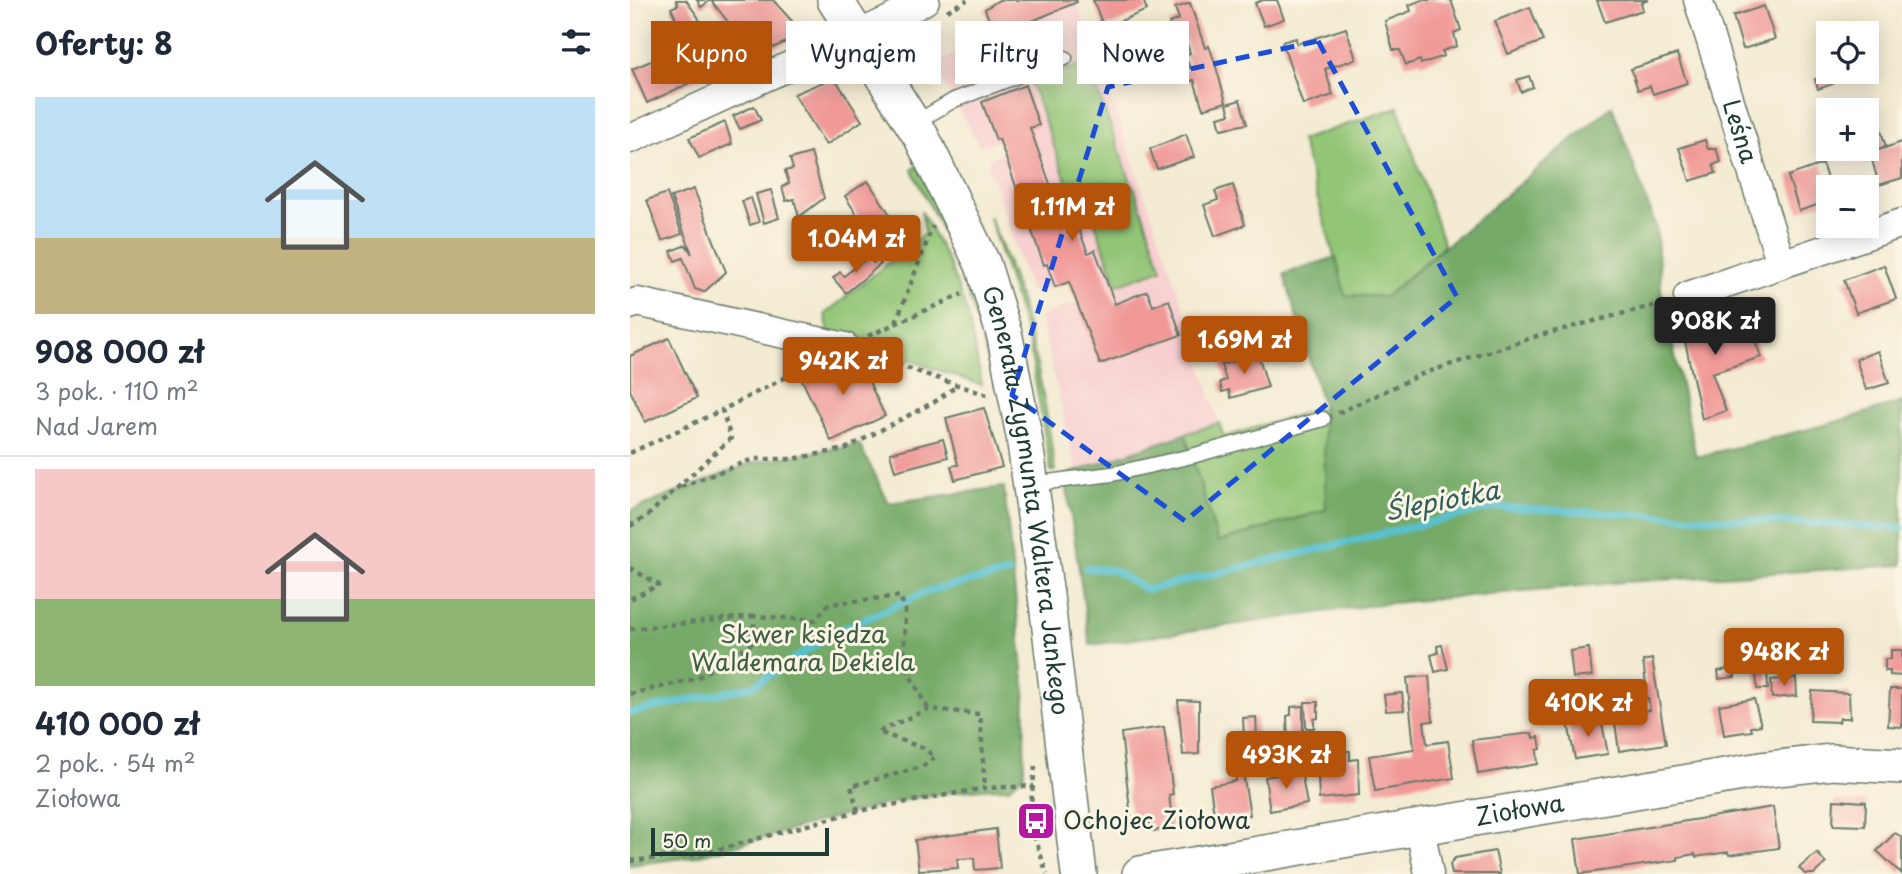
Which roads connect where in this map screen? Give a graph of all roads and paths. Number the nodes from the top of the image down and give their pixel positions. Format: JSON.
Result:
{"nodes":[{"id":1,"x":835,"y":0,"type":"edge"},
{"id":2,"x":925,"y":0,"type":"edge"},
{"id":3,"x":1698,"y":0,"type":"edge"},
{"id":4,"x":850,"y":21,"type":"edge"},
{"id":5,"x":884,"y":21,"type":"edge"},
{"id":6,"x":1065,"y":58,"type":"dead end"},
{"id":7,"x":786,"y":67,"type":"edge"},
{"id":8,"x":889,"y":84,"type":"edge"},
{"id":9,"x":913,"y":124,"type":"junction"},
{"id":10,"x":630,"y":139,"type":"edge"},
{"id":11,"x":935,"y":220,"type":"dead end"},
{"id":12,"x":1902,"y":223,"type":"edge"},
{"id":13,"x":1781,"y":263,"type":"junction"},
{"id":14,"x":966,"y":292,"type":"dead end"},
{"id":15,"x":1688,"y":296,"type":"joint"},
{"id":16,"x":630,"y":305,"type":"edge"},
{"id":17,"x":896,"y":323,"type":"junction"},
{"id":18,"x":845,"y":347,"type":"junction"},
{"id":19,"x":958,"y":385,"type":"junction"},
{"id":20,"x":991,"y":396,"type":"dead end"},
{"id":21,"x":722,"y":410,"type":"junction"},
{"id":22,"x":1323,"y":419,"type":"joint"},
{"id":23,"x":630,"y":453,"type":"edge"},
{"id":24,"x":1031,"y":484,"type":"junction"},
{"id":25,"x":677,"y":489,"type":"junction"},
{"id":26,"x":630,"y":526,"type":"edge"},
{"id":27,"x":630,"y":568,"type":"edge"},
{"id":28,"x":630,"y":598,"type":"edge"},
{"id":29,"x":754,"y":616,"type":"junction"},
{"id":30,"x":630,"y":629,"type":"edge"},
{"id":31,"x":630,"y":694,"type":"edge"},
{"id":32,"x":928,"y":709,"type":"junction"},
{"id":33,"x":1902,"y":765,"type":"edge"},
{"id":34,"x":985,"y":788,"type":"junction"},
{"id":35,"x":858,"y":811,"type":"junction"},
{"id":36,"x":1420,"y":828,"type":"junction"},
{"id":37,"x":630,"y":861,"type":"edge"},
{"id":38,"x":1047,"y":874,"type":"edge"},
{"id":39,"x":1079,"y":874,"type":"edge"},
{"id":40,"x":1140,"y":874,"type":"edge"},
{"id":41,"x":1429,"y":874,"type":"edge"}],
"edges":[{"from":1,"to":4,"type":"street","name":"Generała Zygmunta Waltera Jankego"},
{"from":2,"to":5,"type":"street"},
{"from":3,"to":13,"type":"street","name":"Leśna"},
{"from":6,"to":9,"type":"lane"},
{"from":7,"to":10,"type":"street"},
{"from":8,"to":9,"type":"street","name":"Generała Zygmunta Waltera Jankego"},
{"from":9,"to":24,"type":"street","name":"Generała Zygmunta Waltera Jankego"},
{"from":11,"to":17,"type":"path"},
{"from":12,"to":13,"type":"street"},
{"from":13,"to":15,"type":"street"},
{"from":14,"to":17,"type":"path"},
{"from":15,"to":22,"type":"path"},
{"from":16,"to":18,"type":"street"},
{"from":17,"to":18,"type":"path"},
{"from":18,"to":19,"type":"path"},
{"from":18,"to":21,"type":"path"},
{"from":19,"to":20,"type":"path"},
{"from":19,"to":25,"type":"path"},
{"from":21,"to":23,"type":"path"},
{"from":21,"to":25,"type":"path"},
{"from":22,"to":24,"type":"lane"},
{"from":24,"to":39,"type":"street","name":"Generała Zygmunta Waltera Jankego"},
{"from":25,"to":26,"type":"path"},
{"from":27,"to":28,"type":"path"},
{"from":29,"to":30,"type":"path"},
{"from":29,"to":31,"type":"path"},
{"from":29,"to":32,"type":"path"},
{"from":32,"to":34,"type":"path"},
{"from":32,"to":35,"type":"path"},
{"from":33,"to":36,"type":"street","name":"Ziołowa"},
{"from":34,"to":35,"type":"path"},
{"from":34,"to":38,"type":"path"},
{"from":35,"to":37,"type":"path"},
{"from":36,"to":40,"type":"street","name":"Ziołowa"},
{"from":36,"to":41,"type":"street"}]}
